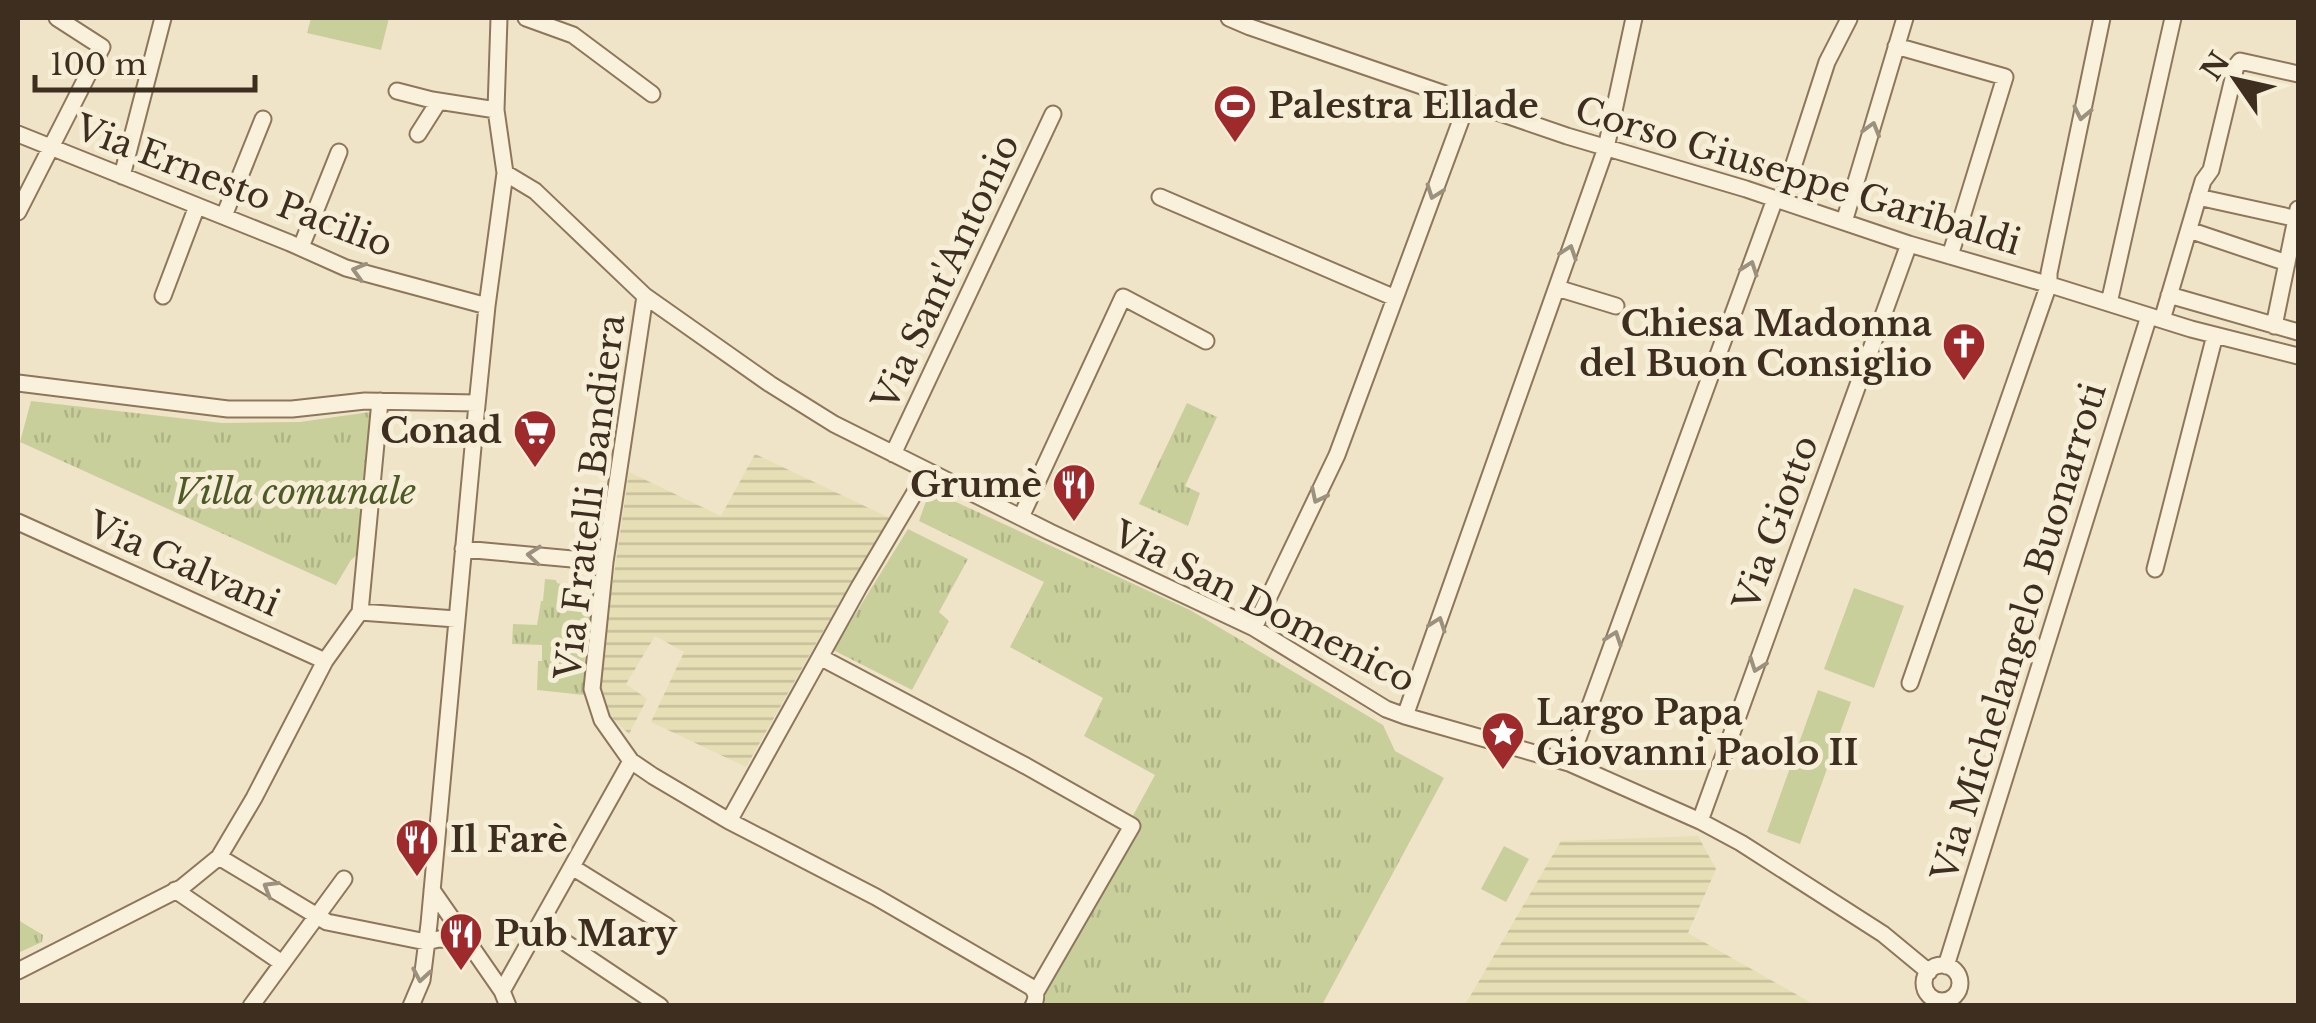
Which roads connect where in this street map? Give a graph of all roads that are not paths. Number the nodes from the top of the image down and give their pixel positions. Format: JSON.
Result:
{"nodes":[{"id":1,"x":57,"y":18,"type":"edge"},
{"id":2,"x":163,"y":18,"type":"edge"},
{"id":3,"x":500,"y":18,"type":"edge"},
{"id":4,"x":526,"y":18,"type":"edge"},
{"id":5,"x":1229,"y":18,"type":"edge"},
{"id":6,"x":1634,"y":18,"type":"edge"},
{"id":7,"x":1905,"y":18,"type":"edge"},
{"id":8,"x":2102,"y":18,"type":"edge"},
{"id":9,"x":2173,"y":18,"type":"edge"},
{"id":10,"x":1849,"y":19,"type":"edge"},
{"id":11,"x":1251,"y":22,"type":"edge"},
{"id":12,"x":1896,"y":46,"type":"junction"},
{"id":13,"x":2298,"y":74,"type":"edge"},
{"id":14,"x":398,"y":91,"type":"dead end"},
{"id":15,"x":652,"y":94,"type":"dead end"},
{"id":16,"x":440,"y":101,"type":"junction"},
{"id":17,"x":1468,"y":101,"type":"junction"},
{"id":18,"x":496,"y":110,"type":"junction"},
{"id":19,"x":1053,"y":114,"type":"dead end"},
{"id":20,"x":263,"y":119,"type":"dead end"},
{"id":21,"x":18,"y":134,"type":"edge"},
{"id":22,"x":418,"y":134,"type":"dead end"},
{"id":23,"x":52,"y":147,"type":"junction"},
{"id":24,"x":339,"y":152,"type":"dead end"},
{"id":25,"x":1604,"y":152,"type":"junction"},
{"id":26,"x":504,"y":173,"type":"junction"},
{"id":27,"x":122,"y":176,"type":"junction"},
{"id":28,"x":1160,"y":197,"type":"dead end"},
{"id":29,"x":2198,"y":197,"type":"junction"},
{"id":30,"x":1779,"y":200,"type":"junction"},
{"id":31,"x":197,"y":206,"type":"junction"},
{"id":32,"x":18,"y":212,"type":"edge"},
{"id":33,"x":224,"y":216,"type":"junction"},
{"id":34,"x":2298,"y":216,"type":"edge"},
{"id":35,"x":1844,"y":222,"type":"junction"},
{"id":36,"x":2188,"y":230,"type":"junction"},
{"id":37,"x":1909,"y":244,"type":"junction"},
{"id":38,"x":300,"y":247,"type":"junction"},
{"id":39,"x":1950,"y":256,"type":"junction"},
{"id":40,"x":2287,"y":264,"type":"junction"},
{"id":41,"x":2049,"y":284,"type":"junction"},
{"id":42,"x":1557,"y":288,"type":"junction"},
{"id":43,"x":2170,"y":295,"type":"junction"},
{"id":44,"x":163,"y":296,"type":"dead end"},
{"id":45,"x":645,"y":296,"type":"junction"},
{"id":46,"x":1395,"y":298,"type":"junction"},
{"id":47,"x":2108,"y":303,"type":"junction"},
{"id":48,"x":487,"y":306,"type":"junction"},
{"id":49,"x":1616,"y":306,"type":"dead end"},
{"id":50,"x":2156,"y":318,"type":"junction"},
{"id":51,"x":2274,"y":326,"type":"junction"},
{"id":52,"x":2298,"y":332,"type":"edge"},
{"id":53,"x":2215,"y":335,"type":"junction"},
{"id":54,"x":1206,"y":341,"type":"dead end"},
{"id":55,"x":2298,"y":356,"type":"edge"},
{"id":56,"x":18,"y":383,"type":"edge"},
{"id":57,"x":380,"y":401,"type":"junction"},
{"id":58,"x":477,"y":403,"type":"junction"},
{"id":59,"x":893,"y":454,"type":"junction"},
{"id":60,"x":927,"y":472,"type":"junction"},
{"id":61,"x":1021,"y":517,"type":"junction"},
{"id":62,"x":18,"y":522,"type":"edge"},
{"id":63,"x":463,"y":549,"type":"junction"},
{"id":64,"x":606,"y":562,"type":"junction"},
{"id":65,"x":2156,"y":569,"type":"dead end"},
{"id":66,"x":360,"y":612,"type":"junction"},
{"id":67,"x":456,"y":619,"type":"junction"},
{"id":68,"x":1256,"y":623,"type":"junction"},
{"id":69,"x":820,"y":657,"type":"junction"},
{"id":70,"x":325,"y":661,"type":"junction"},
{"id":71,"x":1910,"y":684,"type":"dead end"},
{"id":72,"x":1405,"y":716,"type":"junction"},
{"id":73,"x":631,"y":760,"type":"junction"},
{"id":74,"x":1569,"y":763,"type":"junction"},
{"id":75,"x":729,"y":820,"type":"junction"},
{"id":76,"x":1700,"y":821,"type":"junction"},
{"id":77,"x":218,"y":857,"type":"junction"},
{"id":78,"x":572,"y":866,"type":"junction"},
{"id":79,"x":344,"y":879,"type":"dead end"},
{"id":80,"x":432,"y":887,"type":"junction"},
{"id":81,"x":175,"y":890,"type":"junction"},
{"id":82,"x":317,"y":916,"type":"junction"},
{"id":83,"x":539,"y":925,"type":"junction"},
{"id":84,"x":667,"y":926,"type":"dead end"},
{"id":85,"x":468,"y":940,"type":"junction"},
{"id":86,"x":426,"y":942,"type":"junction"},
{"id":87,"x":282,"y":963,"type":"junction"},
{"id":88,"x":1946,"y":966,"type":"junction"},
{"id":89,"x":18,"y":971,"type":"edge"},
{"id":90,"x":1928,"y":972,"type":"junction"},
{"id":91,"x":1033,"y":995,"type":"edge"},
{"id":92,"x":505,"y":998,"type":"edge"},
{"id":93,"x":1951,"y":1002,"type":"edge"},
{"id":94,"x":251,"y":1006,"type":"edge"},
{"id":95,"x":411,"y":1006,"type":"edge"},
{"id":96,"x":660,"y":1006,"type":"edge"}],
"edges":[{"from":1,"to":23,"type":"street"},
{"from":2,"to":27,"type":"street"},
{"from":3,"to":18,"type":"street"},
{"from":4,"to":15,"type":"street"},
{"from":5,"to":11,"type":"street","name":"Corso Giuseppe Garibaldi"},
{"from":6,"to":25,"type":"street"},
{"from":7,"to":12,"type":"street"},
{"from":8,"to":41,"type":"street","one_way":true},
{"from":9,"to":47,"type":"street"},
{"from":10,"to":30,"type":"street"},
{"from":11,"to":17,"type":"street","name":"Corso Giuseppe Garibaldi"},
{"from":35,"to":12,"type":"street","one_way":true},
{"from":12,"to":39,"type":"street"},
{"from":13,"to":29,"type":"street","name":"Via Michelangelo Buonarroti"},
{"from":14,"to":16,"type":"street"},
{"from":16,"to":18,"type":"street"},
{"from":16,"to":22,"type":"street"},
{"from":17,"to":25,"type":"street","name":"Corso Giuseppe Garibaldi"},
{"from":17,"to":46,"type":"street","one_way":true},
{"from":18,"to":26,"type":"street"},
{"from":19,"to":59,"type":"street","name":"Via Sant'Antonio"},
{"from":20,"to":33,"type":"street"},
{"from":21,"to":23,"type":"street","name":"Via Ernesto Pacilio"},
{"from":23,"to":27,"type":"street","name":"Via Ernesto Pacilio"},
{"from":23,"to":32,"type":"street"},
{"from":24,"to":38,"type":"street"},
{"from":25,"to":30,"type":"street","name":"Corso Giuseppe Garibaldi"},
{"from":42,"to":25,"type":"street","one_way":true},
{"from":26,"to":45,"type":"street","name":"Via San Domenico"},
{"from":26,"to":48,"type":"street"},
{"from":27,"to":31,"type":"street","name":"Via Ernesto Pacilio"},
{"from":28,"to":46,"type":"street"},
{"from":29,"to":34,"type":"street"},
{"from":29,"to":36,"type":"street","name":"Via Michelangelo Buonarroti"},
{"from":30,"to":35,"type":"street","name":"Corso Giuseppe Garibaldi"},
{"from":74,"to":30,"type":"street","one_way":true},
{"from":31,"to":33,"type":"street","name":"Via Ernesto Pacilio"},
{"from":31,"to":44,"type":"street"},
{"from":33,"to":38,"type":"street","name":"Via Ernesto Pacilio"},
{"from":34,"to":40,"type":"street"},
{"from":35,"to":37,"type":"street","name":"Corso Giuseppe Garibaldi"},
{"from":36,"to":40,"type":"street"},
{"from":36,"to":43,"type":"street","name":"Via Michelangelo Buonarroti"},
{"from":37,"to":39,"type":"street","name":"Corso Giuseppe Garibaldi"},
{"from":37,"to":76,"type":"street","name":"Via Giotto","one_way":true},
{"from":48,"to":38,"type":"street","name":"Via Ernesto Pacilio","one_way":true},
{"from":39,"to":41,"type":"street","name":"Corso Giuseppe Garibaldi"},
{"from":40,"to":51,"type":"street"},
{"from":41,"to":47,"type":"street","name":"Corso Giuseppe Garibaldi"},
{"from":41,"to":71,"type":"street"},
{"from":42,"to":49,"type":"street"},
{"from":72,"to":42,"type":"street","one_way":true},
{"from":43,"to":50,"type":"street","name":"Via Michelangelo Buonarroti"},
{"from":43,"to":51,"type":"street"},
{"from":45,"to":59,"type":"street","name":"Via San Domenico"},
{"from":45,"to":64,"type":"street","name":"Via Fratelli Bandiera"},
{"from":46,"to":68,"type":"street","one_way":true},
{"from":47,"to":50,"type":"street","name":"Corso Giuseppe Garibaldi"},
{"from":48,"to":58,"type":"street"},
{"from":50,"to":53,"type":"street","name":"Corso Giuseppe Garibaldi"},
{"from":50,"to":88,"type":"street","name":"Via Michelangelo Buonarroti"},
{"from":51,"to":52,"type":"street"},
{"from":53,"to":55,"type":"street","name":"Corso Giuseppe Garibaldi"},
{"from":53,"to":65,"type":"street"},
{"from":54,"to":61,"type":"street"},
{"from":56,"to":57,"type":"street"},
{"from":57,"to":58,"type":"street"},
{"from":57,"to":66,"type":"street"},
{"from":58,"to":63,"type":"street"},
{"from":59,"to":60,"type":"street","name":"Via San Domenico"},
{"from":60,"to":61,"type":"street","name":"Via San Domenico"},
{"from":60,"to":69,"type":"street"},
{"from":61,"to":68,"type":"street","name":"Via San Domenico"},
{"from":62,"to":70,"type":"street","name":"Via Galvani"},
{"from":64,"to":63,"type":"street","one_way":true},
{"from":63,"to":67,"type":"street"},
{"from":64,"to":73,"type":"street","name":"Via Fratelli Bandiera"},
{"from":66,"to":67,"type":"street"},
{"from":66,"to":70,"type":"street"},
{"from":67,"to":80,"type":"street"},
{"from":68,"to":72,"type":"street","name":"Via San Domenico"},
{"from":69,"to":75,"type":"street"},
{"from":69,"to":91,"type":"street"},
{"from":70,"to":77,"type":"street"},
{"from":72,"to":74,"type":"street","name":"Via San Domenico"},
{"from":73,"to":75,"type":"street","name":"Via Fratelli Bandiera"},
{"from":73,"to":78,"type":"street"},
{"from":74,"to":76,"type":"street","name":"Via San Domenico"},
{"from":75,"to":91,"type":"street","name":"Via Fratelli Bandiera"},
{"from":76,"to":90,"type":"street","name":"Via San Domenico"},
{"from":77,"to":81,"type":"street"},
{"from":82,"to":77,"type":"street","one_way":true},
{"from":78,"to":83,"type":"street"},
{"from":78,"to":84,"type":"street"},
{"from":79,"to":82,"type":"street"},
{"from":80,"to":85,"type":"street"},
{"from":80,"to":86,"type":"street"},
{"from":81,"to":87,"type":"street"},
{"from":81,"to":89,"type":"street"},
{"from":82,"to":86,"type":"street"},
{"from":82,"to":87,"type":"street"},
{"from":83,"to":92,"type":"street"},
{"from":83,"to":96,"type":"street"},
{"from":85,"to":86,"type":"street"},
{"from":85,"to":92,"type":"street"},
{"from":86,"to":95,"type":"street","one_way":true},
{"from":87,"to":94,"type":"street"},
{"from":88,"to":90,"type":"street"},
{"from":88,"to":93,"type":"street"},
{"from":90,"to":93,"type":"street"}]}
